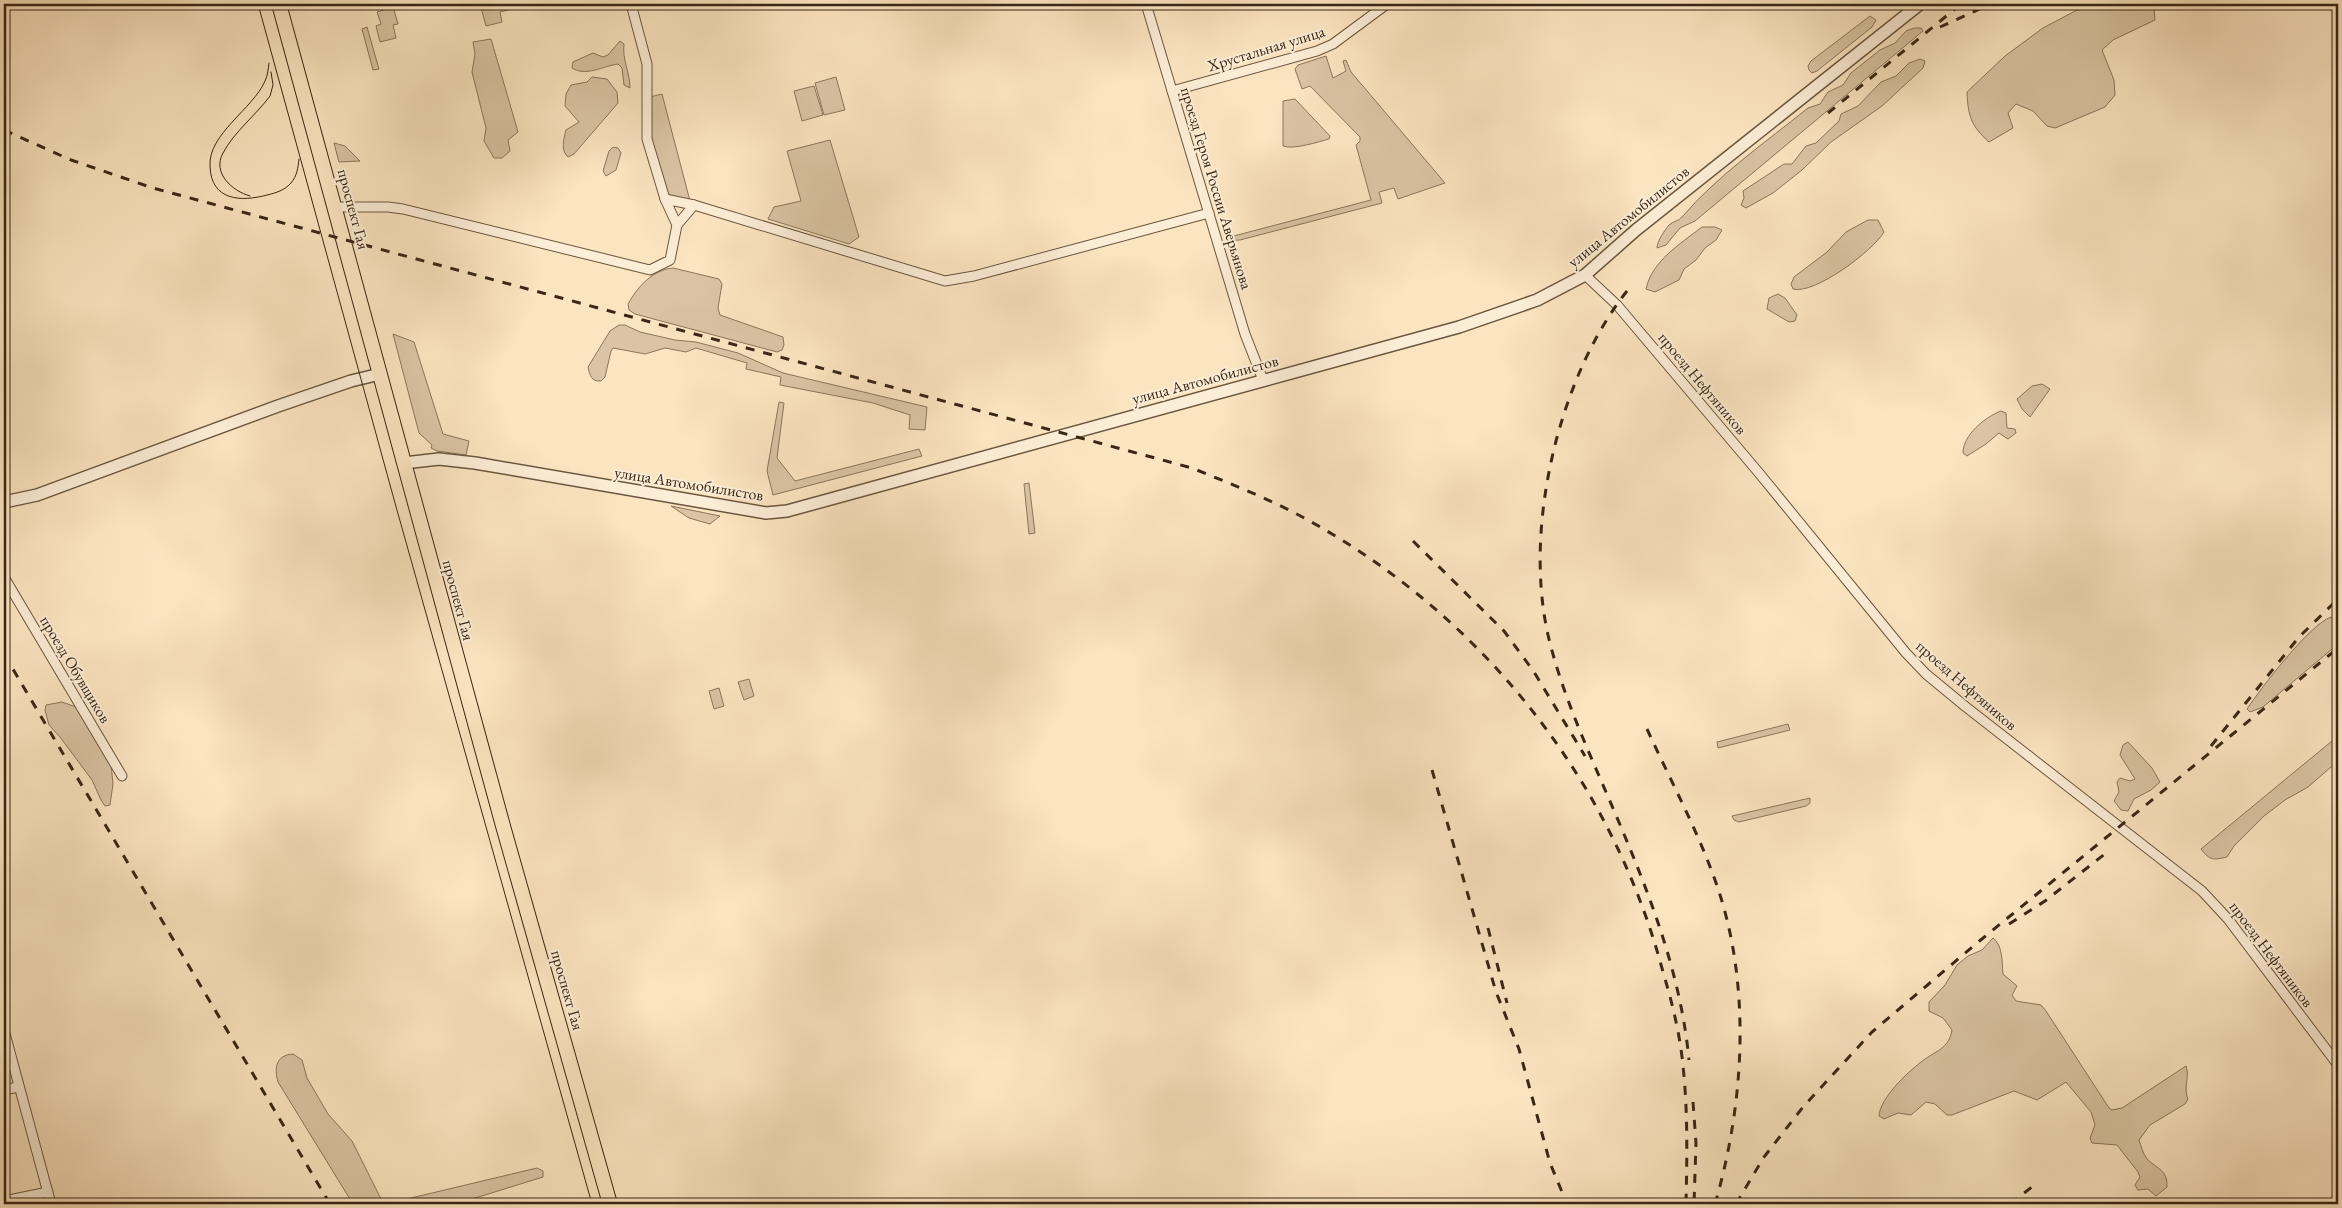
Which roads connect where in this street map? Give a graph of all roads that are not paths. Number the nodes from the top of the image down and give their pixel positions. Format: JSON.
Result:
{"nodes":[{"id":1,"x":279,"y":4,"type":"edge"},
{"id":2,"x":631,"y":4,"type":"edge"},
{"id":3,"x":1146,"y":4,"type":"edge"},
{"id":4,"x":1920,"y":4,"type":"edge"},
{"id":5,"x":1383,"y":5,"type":"edge"},
{"id":6,"x":1172,"y":91,"type":"junction"},
{"id":7,"x":666,"y":199,"type":"junction"},
{"id":8,"x":694,"y":205,"type":"junction"},
{"id":9,"x":336,"y":207,"type":"junction"},
{"id":10,"x":1209,"y":213,"type":"junction"},
{"id":11,"x":677,"y":225,"type":"junction"},
{"id":12,"x":1585,"y":275,"type":"junction"},
{"id":13,"x":380,"y":374,"type":"junction"},
{"id":14,"x":1263,"y":380,"type":"junction"},
{"id":15,"x":404,"y":463,"type":"junction"},
{"id":16,"x":4,"y":502,"type":"edge"},
{"id":17,"x":4,"y":578,"type":"edge"},
{"id":18,"x":122,"y":776,"type":"dead end"},
{"id":19,"x":4,"y":1030,"type":"edge"},
{"id":20,"x":2338,"y":1065,"type":"edge"},
{"id":21,"x":18,"y":1086,"type":"junction"},
{"id":22,"x":4,"y":1090,"type":"edge"},
{"id":23,"x":48,"y":1192,"type":"junction"},
{"id":24,"x":4,"y":1202,"type":"edge"},
{"id":25,"x":51,"y":1204,"type":"edge"},
{"id":26,"x":610,"y":1204,"type":"edge"}],
"edges":[{"from":1,"to":9,"type":"main road","name":"проспект Гая"},
{"from":2,"to":7,"type":"street"},
{"from":3,"to":6,"type":"street","name":"проезд Героя России Аверьянова"},
{"from":4,"to":12,"type":"street","name":"улица Автомобилистов"},
{"from":5,"to":6,"type":"street","name":"Хрустальная улица"},
{"from":6,"to":10,"type":"street","name":"проезд Героя России Аверьянова"},
{"from":7,"to":8,"type":"street"},
{"from":7,"to":11,"type":"street"},
{"from":8,"to":10,"type":"street"},
{"from":8,"to":11,"type":"street"},
{"from":9,"to":11,"type":"street"},
{"from":9,"to":13,"type":"main road","name":"проспект Гая"},
{"from":10,"to":14,"type":"street","name":"проезд Героя России Аверьянова"},
{"from":12,"to":14,"type":"street","name":"улица Автомобилистов"},
{"from":12,"to":20,"type":"street","name":"проезд Нефтяников"},
{"from":13,"to":15,"type":"main road","name":"проспект Гая"},
{"from":13,"to":16,"type":"street"},
{"from":14,"to":15,"type":"street","name":"улица Автомобилистов"},
{"from":15,"to":26,"type":"main road","name":"проспект Гая"},
{"from":17,"to":18,"type":"street","name":"проезд Обувщиков"},
{"from":19,"to":21,"type":"street"},
{"from":21,"to":22,"type":"street"},
{"from":21,"to":23,"type":"street"},
{"from":23,"to":24,"type":"street"},
{"from":23,"to":25,"type":"street"}]}
